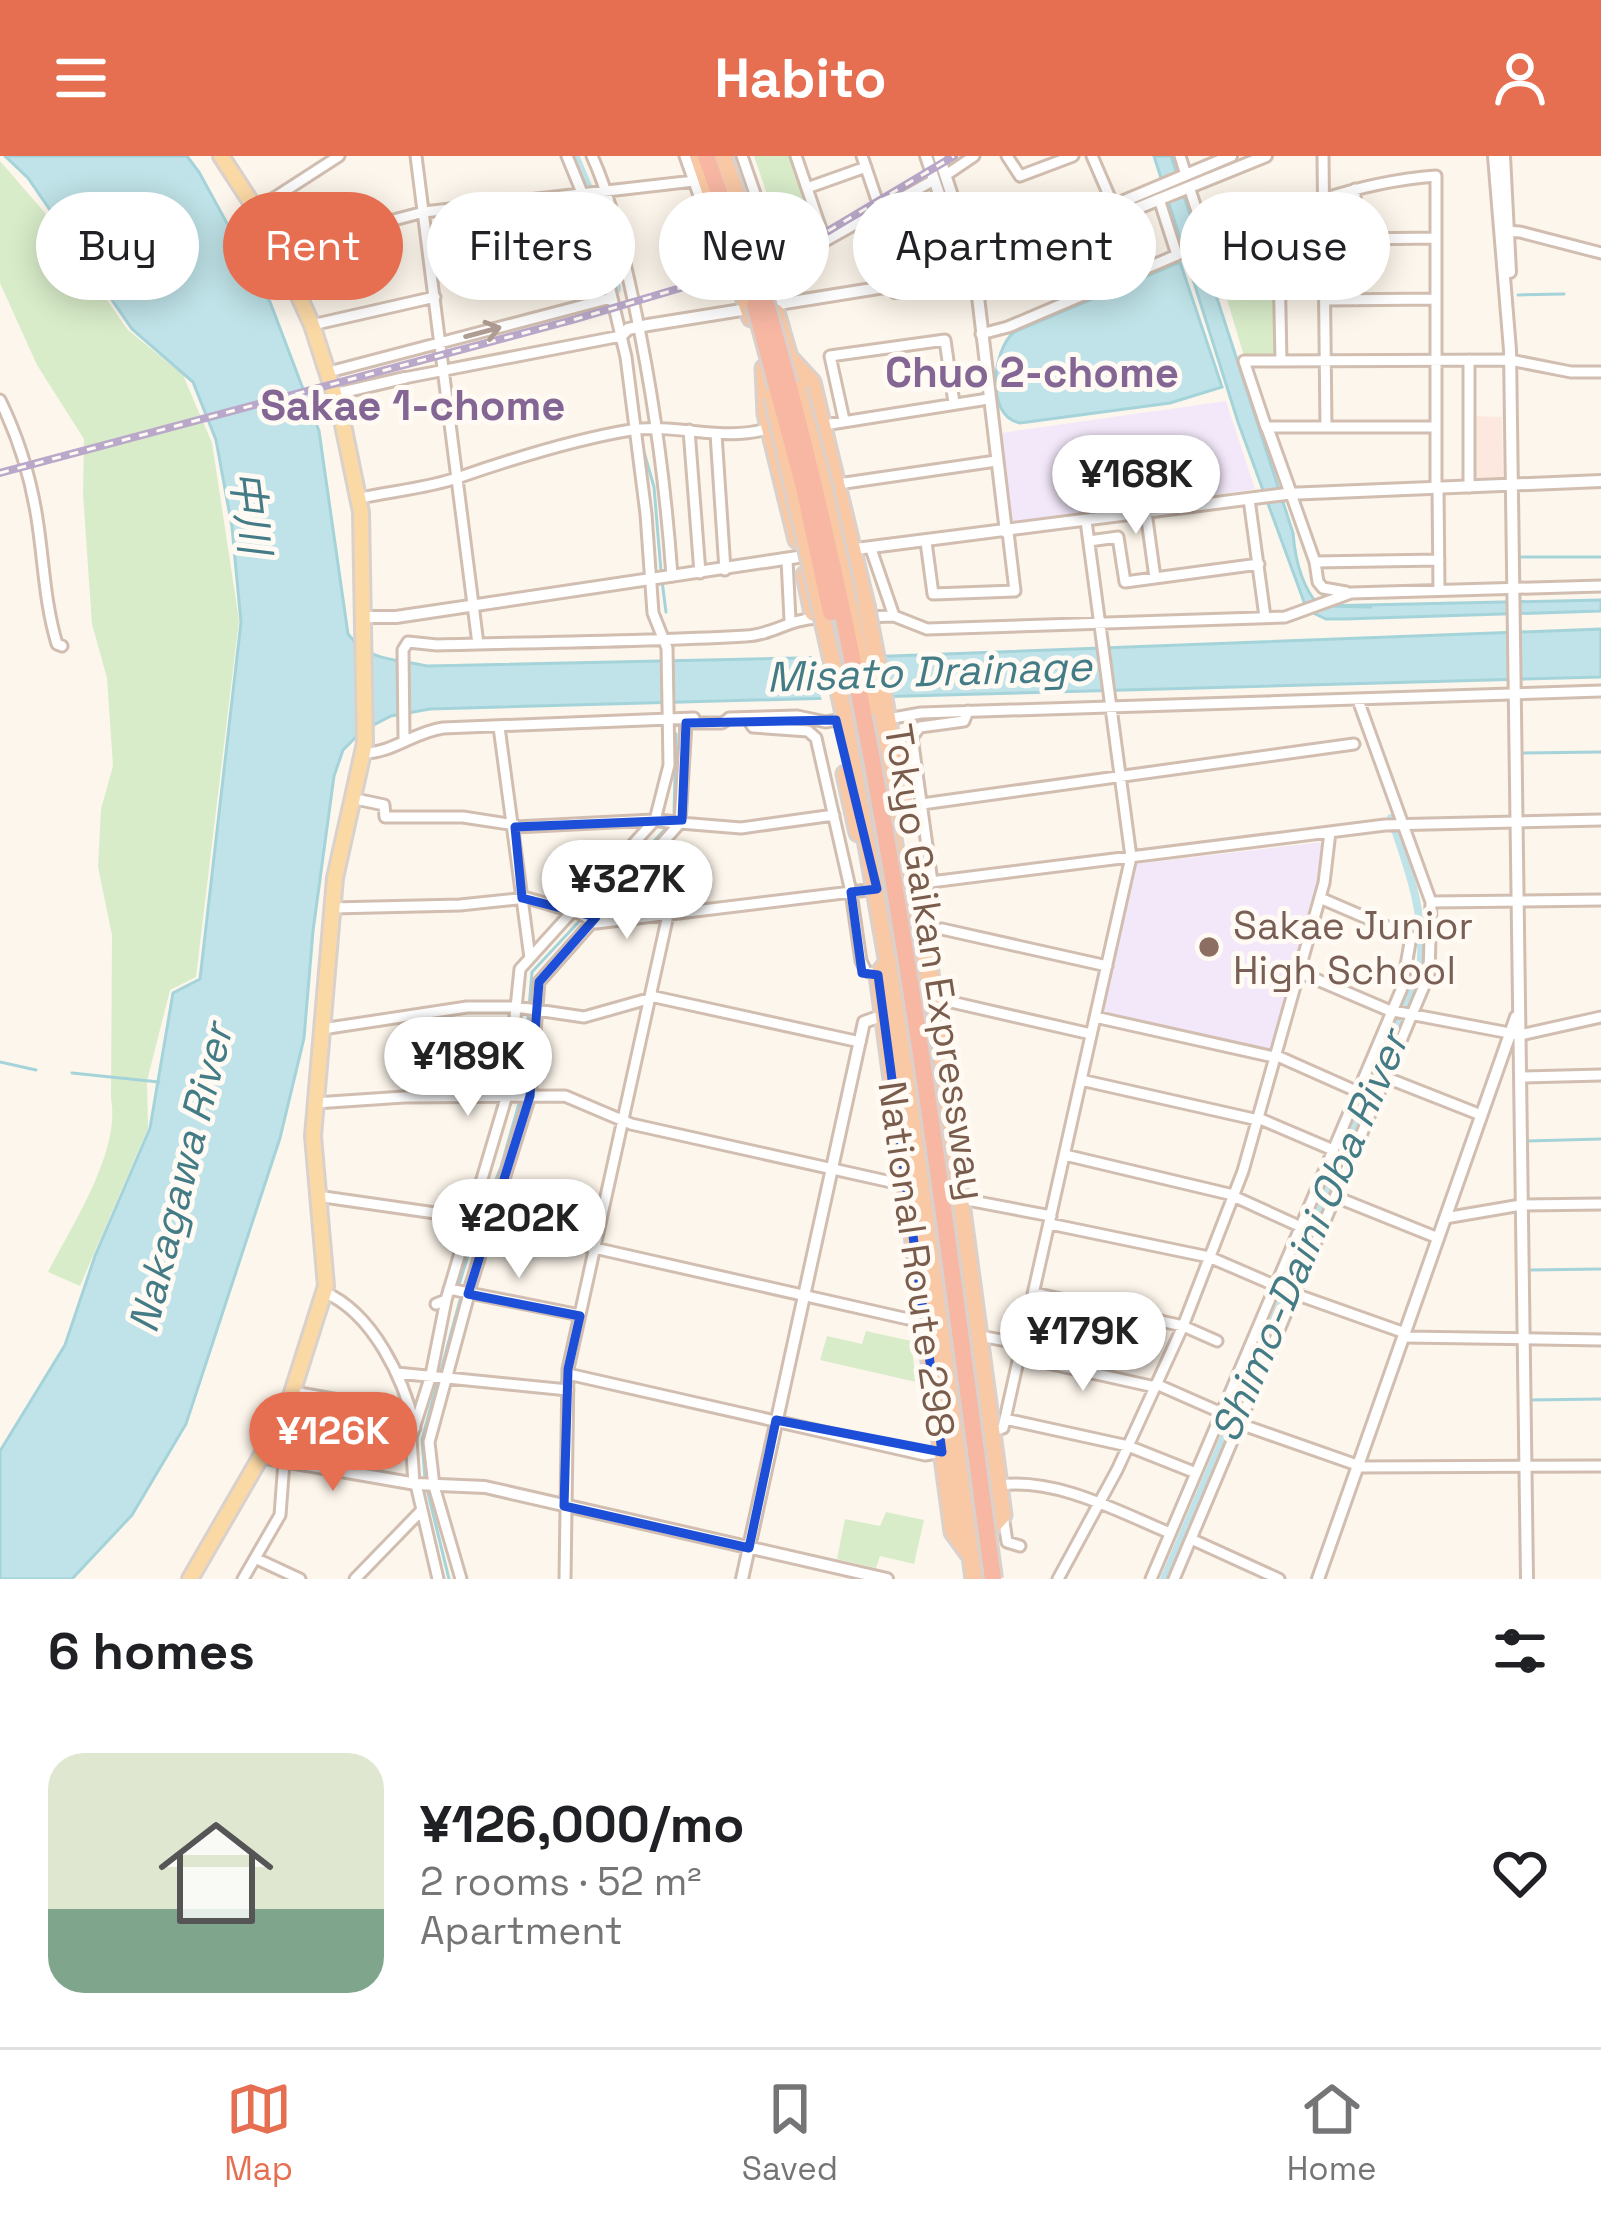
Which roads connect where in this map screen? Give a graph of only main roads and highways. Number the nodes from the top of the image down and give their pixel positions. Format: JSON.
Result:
{"nodes":[{"id":1,"x":221,"y":156,"type":"edge"},
{"id":2,"x":695,"y":156,"type":"edge"},
{"id":3,"x":724,"y":156,"type":"edge"},
{"id":4,"x":789,"y":357,"type":"junction"},
{"id":5,"x":764,"y":368,"type":"junction"},
{"id":6,"x":881,"y":714,"type":"junction"},
{"id":7,"x":839,"y":717,"type":"junction"},
{"id":8,"x":911,"y":934,"type":"junction"},
{"id":9,"x":883,"y":967,"type":"junction"},
{"id":10,"x":998,"y":1521,"type":"junction"},
{"id":11,"x":971,"y":1556,"type":"junction"},
{"id":12,"x":190,"y":1579,"type":"edge"},
{"id":13,"x":978,"y":1579,"type":"edge"},
{"id":14,"x":996,"y":1579,"type":"edge"}],
"edges":[{"from":1,"to":12,"type":"main road"},
{"from":2,"to":5,"type":"highway"},
{"from":2,"to":13,"type":"highway","name":"Tokyo Gaikan Expressway","bridge":true},
{"from":3,"to":4,"type":"highway"},
{"from":3,"to":14,"type":"highway","name":"Tokyo Gaikan Expressway","bridge":true},
{"from":4,"to":6,"type":"highway","bridge":true},
{"from":4,"to":6,"type":"highway","name":"National Route 298","bridge":true},
{"from":5,"to":7,"type":"highway","bridge":true},
{"from":5,"to":7,"type":"highway","name":"National Route 298","bridge":true},
{"from":6,"to":8,"type":"highway","name":"National Route 298"},
{"from":7,"to":9,"type":"highway","name":"National Route 298"},
{"from":8,"to":10,"type":"highway","name":"National Route 298"},
{"from":8,"to":10,"type":"highway","name":"National Route 298"},
{"from":9,"to":11,"type":"highway","name":"National Route 298"},
{"from":9,"to":11,"type":"highway","name":"National Route 298"},
{"from":10,"to":14,"type":"highway","name":"National Route 298"},
{"from":11,"to":13,"type":"highway","name":"National Route 298"}]}
